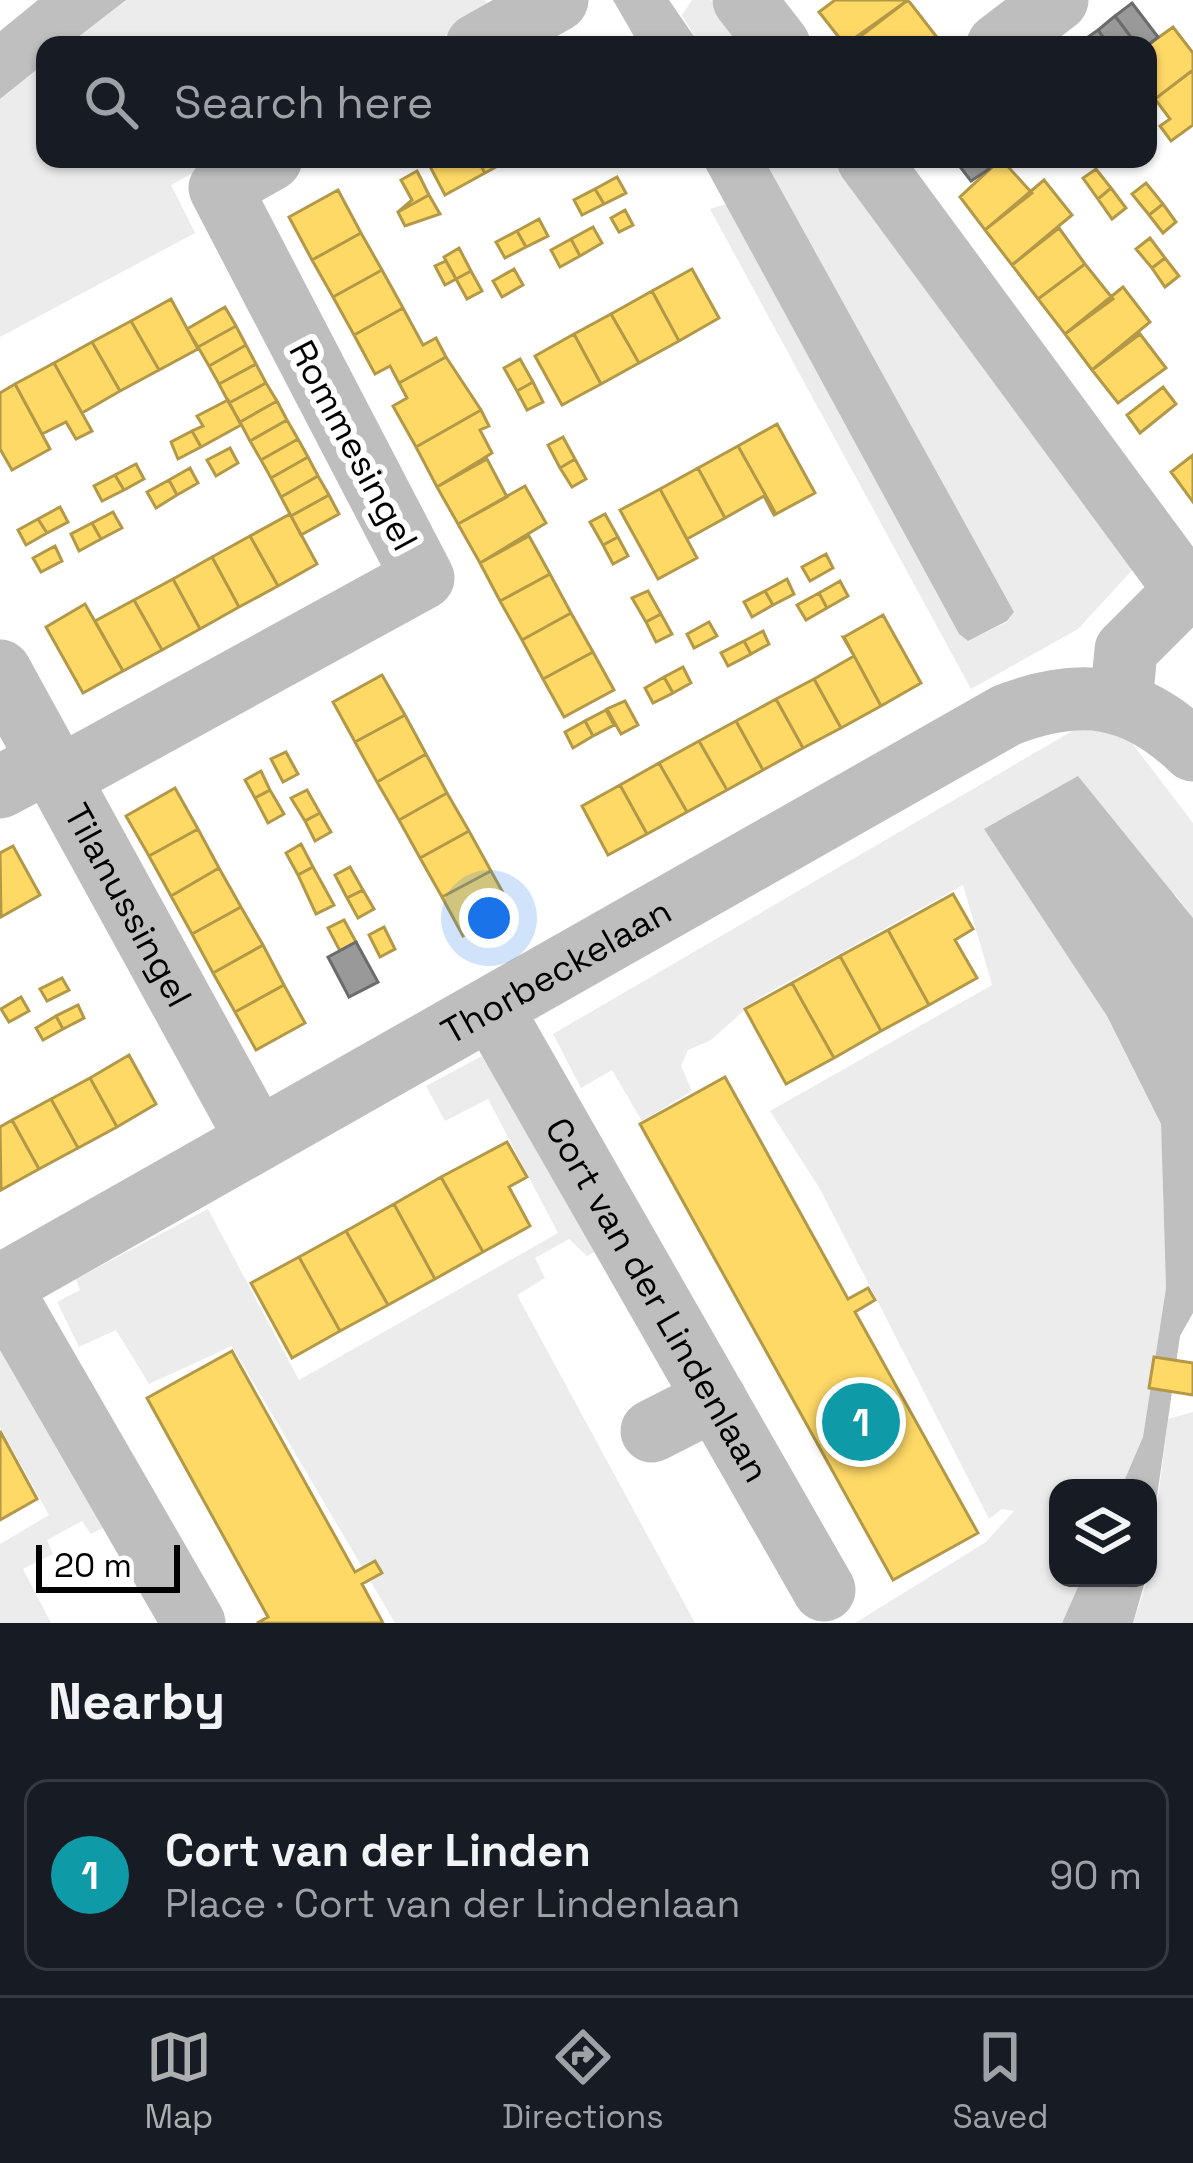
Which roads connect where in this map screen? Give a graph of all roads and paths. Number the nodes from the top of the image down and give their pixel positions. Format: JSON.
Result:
{"nodes":[{"id":1,"x":557,"y":0,"type":"edge"},
{"id":2,"x":744,"y":0,"type":"edge"},
{"id":3,"x":1058,"y":0,"type":"edge"},
{"id":4,"x":493,"y":36,"type":"edge"},
{"id":5,"x":772,"y":36,"type":"edge"},
{"id":6,"x":1010,"y":36,"type":"edge"},
{"id":7,"x":256,"y":168,"type":"edge"},
{"id":8,"x":875,"y":168,"type":"edge"},
{"id":9,"x":1189,"y":586,"type":"edge"},
{"id":10,"x":0,"y":671,"type":"edge"},
{"id":11,"x":1121,"y":704,"type":"junction"},
{"id":12,"x":1193,"y":750,"type":"edge"},
{"id":13,"x":37,"y":775,"type":"edge"},
{"id":14,"x":491,"y":1008,"type":"junction"},
{"id":15,"x":256,"y":1137,"type":"junction"},
{"id":16,"x":0,"y":1286,"type":"edge"},
{"id":17,"x":715,"y":1399,"type":"junction"},
{"id":18,"x":652,"y":1431,"type":"dead end"},
{"id":19,"x":824,"y":1590,"type":"dead end"},
{"id":20,"x":194,"y":1623,"type":"edge"}],
"edges":[{"from":1,"to":4,"type":"street"},
{"from":2,"to":5,"type":"street"},
{"from":3,"to":6,"type":"street"},
{"from":7,"to":13,"type":"street","name":"Rommesingel"},
{"from":8,"to":9,"type":"street"},
{"from":9,"to":11,"type":"street"},
{"from":10,"to":13,"type":"street","name":"Tilanussingel"},
{"from":11,"to":12,"type":"street","name":"Thorbeckelaan"},
{"from":11,"to":14,"type":"street","name":"Thorbeckelaan"},
{"from":13,"to":15,"type":"street","name":"Tilanussingel"},
{"from":14,"to":15,"type":"street","name":"Thorbeckelaan"},
{"from":14,"to":17,"type":"street","name":"Cort van der Lindenlaan"},
{"from":15,"to":16,"type":"street","name":"Thorbeckelaan"},
{"from":16,"to":20,"type":"street"},
{"from":17,"to":18,"type":"street"},
{"from":17,"to":19,"type":"street","name":"Cort van der Lindenlaan"}]}
